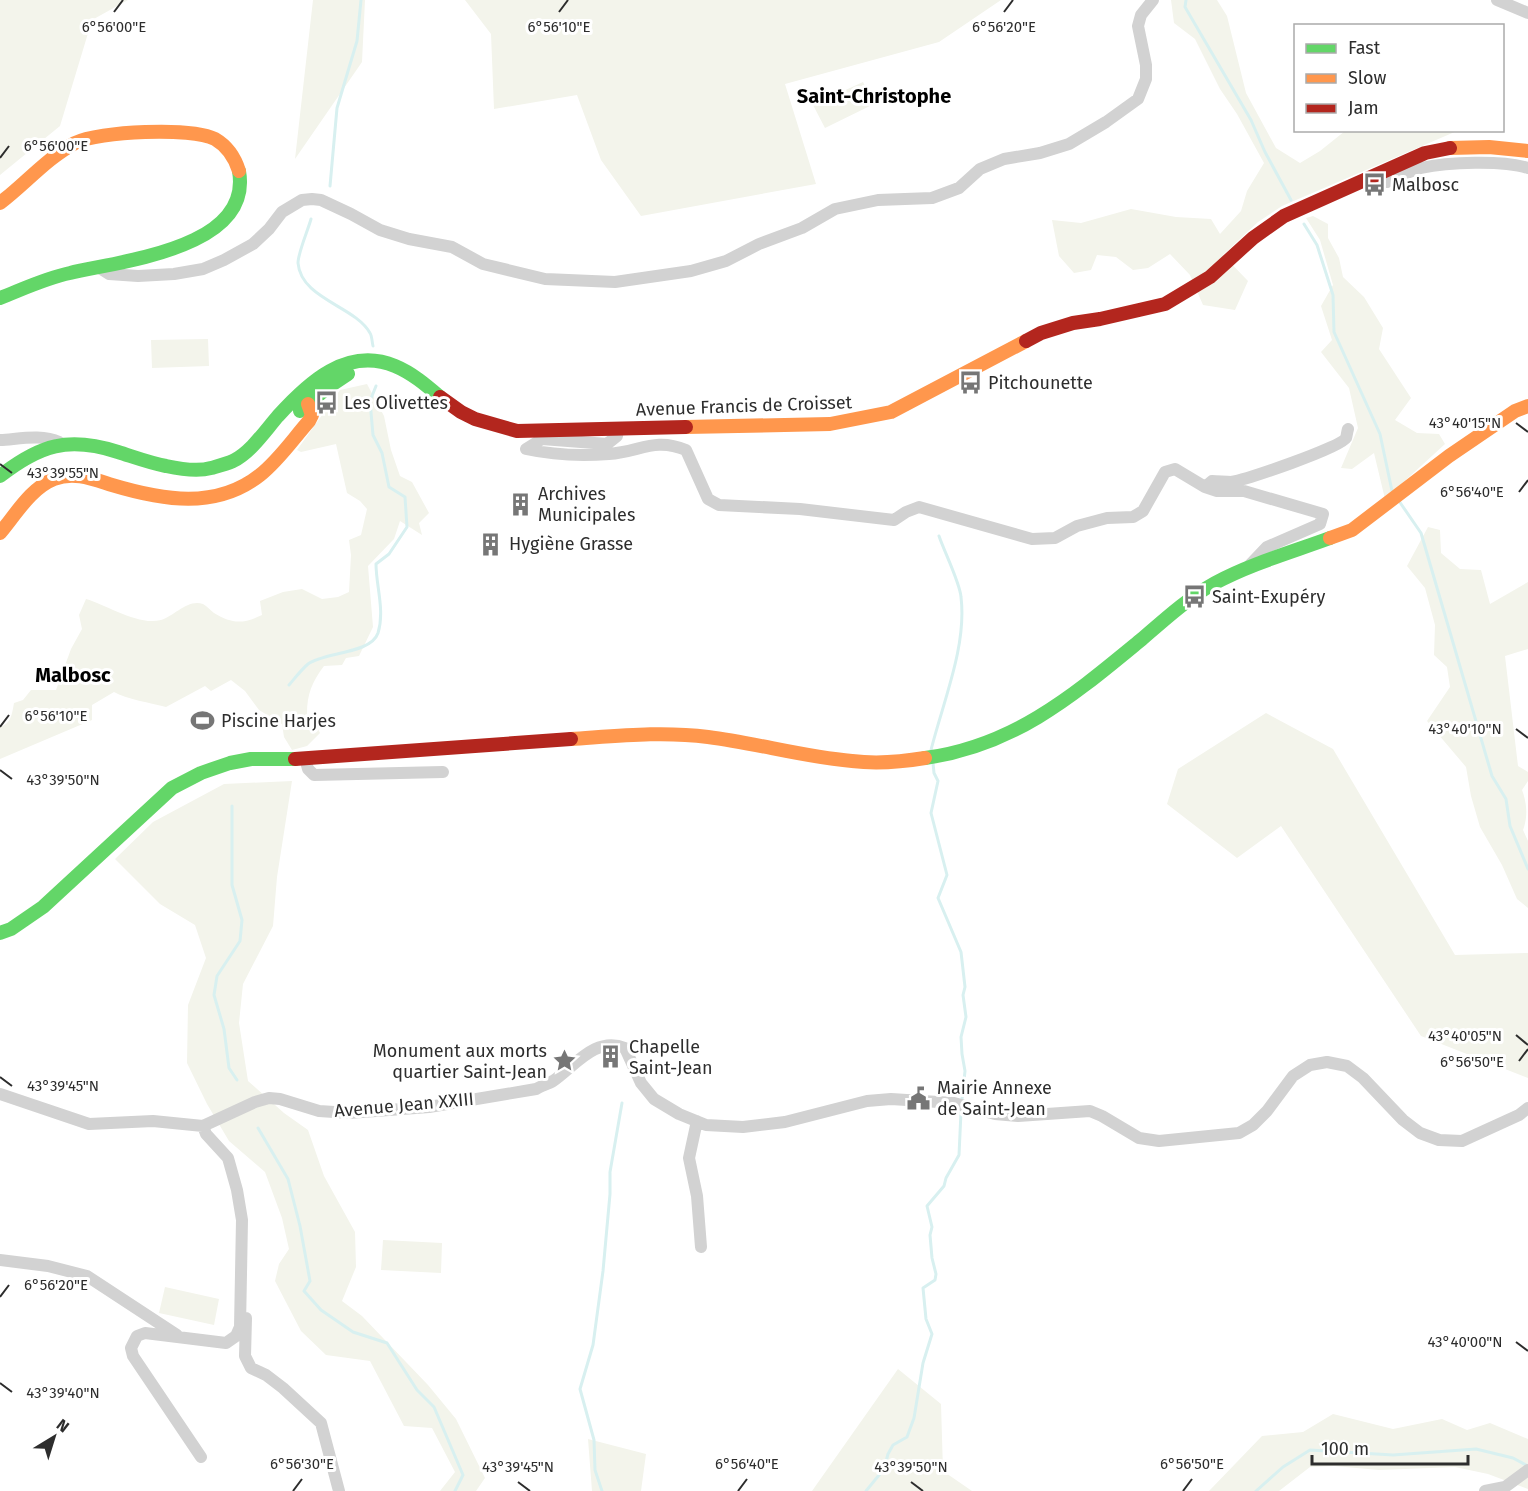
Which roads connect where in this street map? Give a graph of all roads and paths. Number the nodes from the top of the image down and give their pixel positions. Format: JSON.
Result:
{"nodes":[{"id":1,"x":1153,"y":0,"type":"edge"},
{"id":2,"x":1497,"y":0,"type":"edge"},
{"id":3,"x":1528,"y":13,"type":"edge"},
{"id":4,"x":1528,"y":151,"type":"edge"},
{"id":5,"x":1528,"y":168,"type":"edge"},
{"id":6,"x":1379,"y":173,"type":"junction"},
{"id":7,"x":0,"y":203,"type":"edge"},
{"id":8,"x":97,"y":266,"type":"junction"},
{"id":9,"x":0,"y":298,"type":"edge"},
{"id":10,"x":385,"y":363,"type":"junction"},
{"id":11,"x":306,"y":397,"type":"junction"},
{"id":12,"x":1528,"y":406,"type":"edge"},
{"id":13,"x":618,"y":428,"type":"junction"},
{"id":14,"x":1348,"y":429,"type":"dead end"},
{"id":15,"x":0,"y":440,"type":"edge"},
{"id":16,"x":63,"y":444,"type":"junction"},
{"id":17,"x":0,"y":476,"type":"edge"},
{"id":18,"x":0,"y":485,"type":"edge"},
{"id":19,"x":1205,"y":487,"type":"junction"},
{"id":20,"x":0,"y":532,"type":"edge"},
{"id":21,"x":1245,"y":570,"type":"junction"},
{"id":22,"x":305,"y":758,"type":"junction"},
{"id":23,"x":443,"y":772,"type":"dead end"},
{"id":24,"x":0,"y":933,"type":"edge"},
{"id":25,"x":0,"y":1094,"type":"edge"},
{"id":26,"x":1528,"y":1108,"type":"edge"},
{"id":27,"x":697,"y":1121,"type":"junction"},
{"id":28,"x":203,"y":1126,"type":"junction"},
{"id":29,"x":242,"y":1227,"type":"junction"},
{"id":30,"x":701,"y":1247,"type":"dead end"},
{"id":31,"x":0,"y":1260,"type":"edge"},
{"id":32,"x":177,"y":1336,"type":"junction"},
{"id":33,"x":201,"y":1457,"type":"dead end"},
{"id":34,"x":1526,"y":1472,"type":"edge"},
{"id":35,"x":339,"y":1491,"type":"edge"},
{"id":36,"x":1485,"y":1491,"type":"edge"}],
"edges":[{"from":1,"to":8,"type":"street"},
{"from":2,"to":3,"type":"street"},
{"from":4,"to":6,"type":"main road","name":"Avenue Francis de Croisset"},
{"from":5,"to":6,"type":"street"},
{"from":6,"to":13,"type":"main road","name":"Avenue Francis de Croisset"},
{"from":7,"to":8,"type":"main road"},
{"from":8,"to":9,"type":"main road"},
{"from":10,"to":11,"type":"main road"},
{"from":10,"to":11,"type":"main road","name":"Avenue Francis de Croisset"},
{"from":10,"to":13,"type":"main road","name":"Avenue Francis de Croisset"},
{"from":11,"to":16,"type":"main road"},
{"from":11,"to":18,"type":"main road"},
{"from":11,"to":20,"type":"main road"},
{"from":12,"to":21,"type":"main road"},
{"from":13,"to":19,"type":"street"},
{"from":14,"to":19,"type":"street"},
{"from":15,"to":16,"type":"street"},
{"from":16,"to":17,"type":"main road"},
{"from":19,"to":21,"type":"street"},
{"from":21,"to":22,"type":"main road"},
{"from":22,"to":23,"type":"street"},
{"from":22,"to":24,"type":"main road"},
{"from":25,"to":28,"type":"street"},
{"from":26,"to":27,"type":"street"},
{"from":27,"to":28,"type":"street","name":"Avenue Jean XXIII"},
{"from":27,"to":30,"type":"street"},
{"from":28,"to":29,"type":"street"},
{"from":29,"to":32,"type":"street"},
{"from":29,"to":35,"type":"street"},
{"from":31,"to":32,"type":"street"},
{"from":32,"to":33,"type":"street"},
{"from":34,"to":36,"type":"street"}]}
